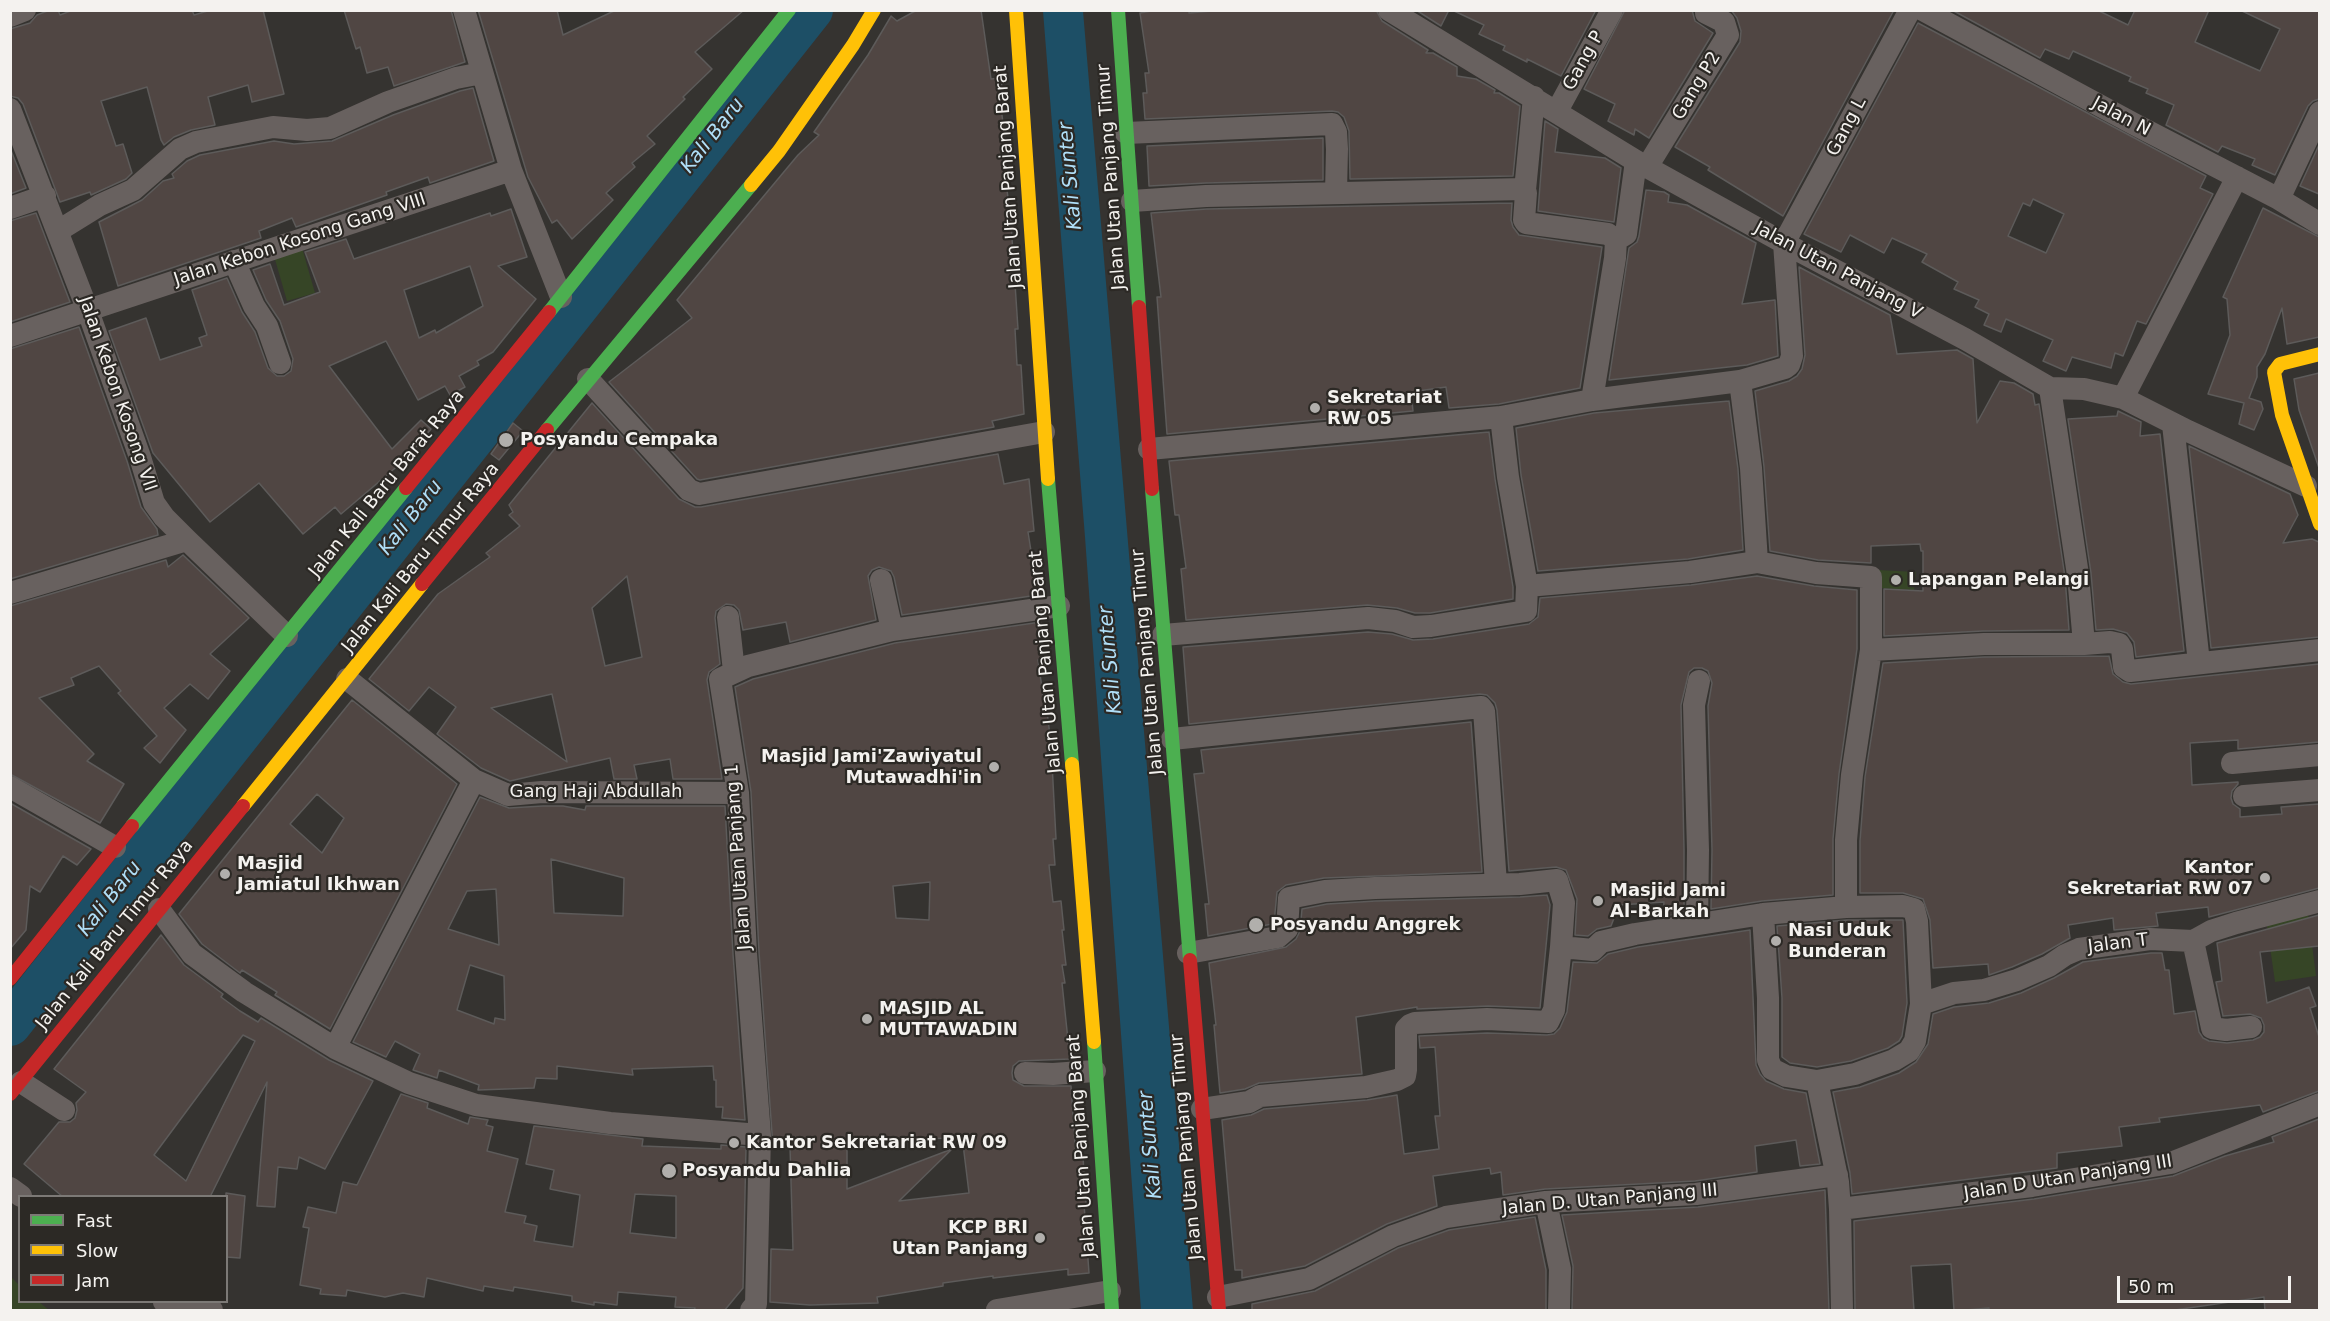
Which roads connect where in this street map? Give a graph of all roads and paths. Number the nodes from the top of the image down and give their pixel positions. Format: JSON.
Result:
{"nodes":[{"id":1,"x":25,"y":10,"type":"edge"},
{"id":2,"x":464,"y":10,"type":"edge"},
{"id":3,"x":789,"y":10,"type":"edge"},
{"id":4,"x":874,"y":10,"type":"edge"},
{"id":5,"x":1016,"y":10,"type":"edge"},
{"id":6,"x":1118,"y":10,"type":"edge"},
{"id":7,"x":1389,"y":10,"type":"edge"},
{"id":8,"x":1612,"y":10,"type":"edge"},
{"id":9,"x":1706,"y":10,"type":"edge"},
{"id":10,"x":1910,"y":10,"type":"edge"},
{"id":11,"x":1923,"y":10,"type":"edge"},
{"id":12,"x":10,"y":16,"type":"edge"},
{"id":13,"x":1413,"y":17,"type":"edge"},
{"id":14,"x":482,"y":73,"type":"junction"},
{"id":15,"x":1534,"y":98,"type":"junction"},
{"id":16,"x":10,"y":109,"type":"edge"},
{"id":17,"x":1557,"y":111,"type":"junction"},
{"id":18,"x":2319,"y":112,"type":"edge"},
{"id":19,"x":1126,"y":133,"type":"junction"},
{"id":20,"x":1642,"y":164,"type":"junction"},
{"id":21,"x":511,"y":170,"type":"junction"},
{"id":22,"x":2237,"y":177,"type":"junction"},
{"id":23,"x":1525,"y":190,"type":"junction"},
{"id":24,"x":1336,"y":192,"type":"junction"},
{"id":25,"x":45,"y":196,"type":"junction"},
{"id":26,"x":2278,"y":199,"type":"junction"},
{"id":27,"x":1132,"y":201,"type":"junction"},
{"id":28,"x":10,"y":208,"type":"edge"},
{"id":29,"x":2319,"y":224,"type":"edge"},
{"id":30,"x":58,"y":231,"type":"junction"},
{"id":31,"x":1616,"y":240,"type":"junction"},
{"id":32,"x":1784,"y":243,"type":"junction"},
{"id":33,"x":234,"y":261,"type":"junction"},
{"id":34,"x":561,"y":297,"type":"junction"},
{"id":35,"x":88,"y":311,"type":"junction"},
{"id":36,"x":10,"y":336,"type":"edge"},
{"id":37,"x":2319,"y":354,"type":"edge"},
{"id":38,"x":280,"y":363,"type":"dead end"},
{"id":39,"x":588,"y":379,"type":"junction"},
{"id":40,"x":1740,"y":381,"type":"junction"},
{"id":41,"x":2050,"y":388,"type":"junction"},
{"id":42,"x":2123,"y":398,"type":"junction"},
{"id":43,"x":1592,"y":399,"type":"junction"},
{"id":44,"x":1501,"y":417,"type":"junction"},
{"id":45,"x":2173,"y":424,"type":"junction"},
{"id":46,"x":1044,"y":432,"type":"junction"},
{"id":47,"x":1149,"y":448,"type":"junction"},
{"id":48,"x":2306,"y":486,"type":"junction"},
{"id":49,"x":2319,"y":518,"type":"edge"},
{"id":50,"x":186,"y":540,"type":"junction"},
{"id":51,"x":1757,"y":562,"type":"junction"},
{"id":52,"x":881,"y":579,"type":"dead end"},
{"id":53,"x":1527,"y":586,"type":"junction"},
{"id":54,"x":10,"y":593,"type":"edge"},
{"id":55,"x":1059,"y":606,"type":"junction"},
{"id":56,"x":728,"y":617,"type":"dead end"},
{"id":57,"x":892,"y":630,"type":"junction"},
{"id":58,"x":1163,"y":635,"type":"junction"},
{"id":59,"x":287,"y":636,"type":"junction"},
{"id":60,"x":2084,"y":644,"type":"junction"},
{"id":61,"x":1871,"y":650,"type":"junction"},
{"id":62,"x":2319,"y":650,"type":"edge"},
{"id":63,"x":2199,"y":663,"type":"junction"},
{"id":64,"x":734,"y":671,"type":"junction"},
{"id":65,"x":347,"y":679,"type":"junction"},
{"id":66,"x":1699,"y":681,"type":"dead end"},
{"id":67,"x":1172,"y":739,"type":"junction"},
{"id":68,"x":2319,"y":755,"type":"edge"},
{"id":69,"x":2232,"y":763,"type":"dead end"},
{"id":70,"x":474,"y":780,"type":"junction"},
{"id":71,"x":10,"y":787,"type":"edge"},
{"id":72,"x":2319,"y":790,"type":"edge"},
{"id":73,"x":738,"y":793,"type":"junction"},
{"id":74,"x":2244,"y":796,"type":"dead end"},
{"id":75,"x":115,"y":847,"type":"junction"},
{"id":76,"x":1496,"y":884,"type":"junction"},
{"id":77,"x":2319,"y":901,"type":"edge"},
{"id":78,"x":1846,"y":907,"type":"junction"},
{"id":79,"x":159,"y":909,"type":"junction"},
{"id":80,"x":1763,"y":914,"type":"junction"},
{"id":81,"x":1697,"y":924,"type":"junction"},
{"id":82,"x":2193,"y":941,"type":"junction"},
{"id":83,"x":1561,"y":947,"type":"junction"},
{"id":84,"x":1188,"y":952,"type":"junction"},
{"id":85,"x":19,"y":956,"type":"edge"},
{"id":86,"x":10,"y":979,"type":"edge"},
{"id":87,"x":1921,"y":1004,"type":"junction"},
{"id":88,"x":2251,"y":1027,"type":"dead end"},
{"id":89,"x":335,"y":1048,"type":"junction"},
{"id":90,"x":1095,"y":1071,"type":"junction"},
{"id":91,"x":1025,"y":1073,"type":"dead end"},
{"id":92,"x":1817,"y":1081,"type":"junction"},
{"id":93,"x":16,"y":1088,"type":"edge"},
{"id":94,"x":2319,"y":1104,"type":"edge"},
{"id":95,"x":1202,"y":1109,"type":"junction"},
{"id":96,"x":64,"y":1110,"type":"dead end"},
{"id":97,"x":760,"y":1135,"type":"junction"},
{"id":98,"x":1836,"y":1175,"type":"junction"},
{"id":99,"x":1546,"y":1202,"type":"junction"},
{"id":100,"x":1840,"y":1209,"type":"junction"},
{"id":101,"x":1111,"y":1301,"type":"edge"},
{"id":102,"x":166,"y":1303,"type":"edge"},
{"id":103,"x":1219,"y":1304,"type":"edge"},
{"id":104,"x":212,"y":1311,"type":"edge"},
{"id":105,"x":751,"y":1311,"type":"edge"},
{"id":106,"x":997,"y":1311,"type":"edge"},
{"id":107,"x":1558,"y":1311,"type":"edge"},
{"id":108,"x":1842,"y":1311,"type":"edge"}],
"edges":[{"from":1,"to":12,"type":"street"},
{"from":2,"to":14,"type":"street"},
{"from":3,"to":34,"type":"street","name":"Jalan Kali Baru Barat Raya"},
{"from":4,"to":39,"type":"street","name":"Jalan Kali Baru Timur Raya"},
{"from":5,"to":46,"type":"street","name":"Jalan Utan Panjang Barat"},
{"from":6,"to":19,"type":"street","name":"Jalan Utan Panjang Timur"},
{"from":7,"to":13,"type":"street","name":"Jalan Utan Panjang V"},
{"from":8,"to":17,"type":"street","name":"Gang P"},
{"from":9,"to":20,"type":"street","name":"Gang P2"},
{"from":10,"to":32,"type":"street","name":"Gang L"},
{"from":11,"to":22,"type":"street","name":"Jalan N"},
{"from":13,"to":15,"type":"street","name":"Jalan Utan Panjang V"},
{"from":14,"to":21,"type":"street"},
{"from":14,"to":30,"type":"street"},
{"from":15,"to":17,"type":"street","name":"Jalan Utan Panjang V"},
{"from":15,"to":23,"type":"street"},
{"from":16,"to":25,"type":"street","name":"Jalan Kebon Kosong VII"},
{"from":17,"to":20,"type":"street","name":"Jalan Utan Panjang V"},
{"from":18,"to":26,"type":"street"},
{"from":19,"to":24,"type":"street"},
{"from":19,"to":27,"type":"street","name":"Jalan Utan Panjang Timur"},
{"from":20,"to":31,"type":"street"},
{"from":20,"to":32,"type":"street","name":"Jalan Utan Panjang V"},
{"from":21,"to":33,"type":"street","name":"Jalan Kebon Kosong Gang VIII"},
{"from":21,"to":34,"type":"street"},
{"from":22,"to":26,"type":"street","name":"Jalan N"},
{"from":22,"to":42,"type":"street"},
{"from":23,"to":24,"type":"street"},
{"from":23,"to":31,"type":"street"},
{"from":24,"to":27,"type":"street"},
{"from":25,"to":28,"type":"street"},
{"from":25,"to":30,"type":"street","name":"Jalan Kebon Kosong VII"},
{"from":26,"to":29,"type":"street","name":"Jalan N"},
{"from":27,"to":47,"type":"street","name":"Jalan Utan Panjang Timur"},
{"from":30,"to":35,"type":"street","name":"Jalan Kebon Kosong VII"},
{"from":31,"to":43,"type":"street"},
{"from":32,"to":40,"type":"street"},
{"from":32,"to":41,"type":"street","name":"Jalan Utan Panjang V"},
{"from":33,"to":35,"type":"street","name":"Jalan Kebon Kosong Gang VIII"},
{"from":33,"to":38,"type":"street"},
{"from":34,"to":59,"type":"street","name":"Jalan Kali Baru Barat Raya"},
{"from":35,"to":36,"type":"street","name":"Jalan Kebon Kosong Gang VIII"},
{"from":35,"to":50,"type":"street","name":"Jalan Kebon Kosong VII"},
{"from":37,"to":48,"type":"street"},
{"from":39,"to":46,"type":"street"},
{"from":39,"to":65,"type":"street","name":"Jalan Kali Baru Timur Raya"},
{"from":40,"to":43,"type":"street"},
{"from":40,"to":51,"type":"street"},
{"from":41,"to":42,"type":"street","name":"Jalan Utan Panjang V"},
{"from":41,"to":60,"type":"street"},
{"from":42,"to":45,"type":"street","name":"Jalan Utan Panjang V"},
{"from":43,"to":44,"type":"street"},
{"from":44,"to":47,"type":"street"},
{"from":44,"to":53,"type":"street"},
{"from":45,"to":48,"type":"street","name":"Jalan Utan Panjang V"},
{"from":45,"to":63,"type":"street"},
{"from":46,"to":55,"type":"street","name":"Jalan Utan Panjang Barat"},
{"from":47,"to":58,"type":"street","name":"Jalan Utan Panjang Timur"},
{"from":48,"to":49,"type":"street"},
{"from":50,"to":54,"type":"street"},
{"from":50,"to":59,"type":"street","name":"Jalan Kebon Kosong VII"},
{"from":51,"to":53,"type":"street"},
{"from":51,"to":61,"type":"street"},
{"from":52,"to":57,"type":"street"},
{"from":53,"to":58,"type":"street"},
{"from":55,"to":57,"type":"street"},
{"from":55,"to":90,"type":"street","name":"Jalan Utan Panjang Barat"},
{"from":56,"to":64,"type":"street"},
{"from":57,"to":64,"type":"street"},
{"from":58,"to":67,"type":"street","name":"Jalan Utan Panjang Timur"},
{"from":59,"to":75,"type":"street","name":"Jalan Kali Baru Barat Raya"},
{"from":60,"to":61,"type":"street"},
{"from":60,"to":63,"type":"street"},
{"from":61,"to":78,"type":"street"},
{"from":62,"to":63,"type":"street"},
{"from":64,"to":73,"type":"street","name":"Jalan Utan Panjang 1"},
{"from":65,"to":70,"type":"street","name":"Gang Haji Abdullah"},
{"from":65,"to":79,"type":"street","name":"Jalan Kali Baru Timur Raya"},
{"from":66,"to":81,"type":"street"},
{"from":67,"to":76,"type":"street"},
{"from":67,"to":84,"type":"street","name":"Jalan Utan Panjang Timur"},
{"from":68,"to":69,"type":"street"},
{"from":70,"to":73,"type":"street","name":"Gang Haji Abdullah"},
{"from":70,"to":89,"type":"street"},
{"from":71,"to":75,"type":"street"},
{"from":72,"to":74,"type":"street"},
{"from":73,"to":97,"type":"street","name":"Jalan Utan Panjang 1"},
{"from":75,"to":85,"type":"street","name":"Jalan Kali Baru Barat Raya"},
{"from":76,"to":83,"type":"street"},
{"from":76,"to":84,"type":"street"},
{"from":77,"to":82,"type":"street","name":"Jalan T"},
{"from":78,"to":80,"type":"street"},
{"from":78,"to":87,"type":"street"},
{"from":79,"to":89,"type":"street"},
{"from":79,"to":93,"type":"street","name":"Jalan Kali Baru Timur Raya"},
{"from":80,"to":81,"type":"street"},
{"from":80,"to":92,"type":"street"},
{"from":81,"to":83,"type":"street"},
{"from":82,"to":87,"type":"street","name":"Jalan T"},
{"from":82,"to":88,"type":"street"},
{"from":83,"to":95,"type":"street"},
{"from":84,"to":95,"type":"street","name":"Jalan Utan Panjang Timur"},
{"from":85,"to":86,"type":"street","name":"Jalan Kali Baru Barat Raya"},
{"from":87,"to":92,"type":"street"},
{"from":89,"to":97,"type":"street"},
{"from":90,"to":91,"type":"street"},
{"from":90,"to":101,"type":"street","name":"Jalan Utan Panjang Barat"},
{"from":92,"to":98,"type":"street"},
{"from":93,"to":96,"type":"street"},
{"from":94,"to":100,"type":"street","name":"Jalan D Utan Panjang III"},
{"from":95,"to":103,"type":"street","name":"Jalan Utan Panjang Timur"},
{"from":97,"to":105,"type":"street","name":"Jalan Utan Panjang 1"},
{"from":98,"to":99,"type":"street","name":"Jalan D. Utan Panjang III"},
{"from":98,"to":100,"type":"street"},
{"from":99,"to":103,"type":"street","name":"Jalan D. Utan Panjang III"},
{"from":99,"to":107,"type":"street"},
{"from":100,"to":108,"type":"street"},
{"from":101,"to":106,"type":"street"},
{"from":102,"to":104,"type":"street"}]}
